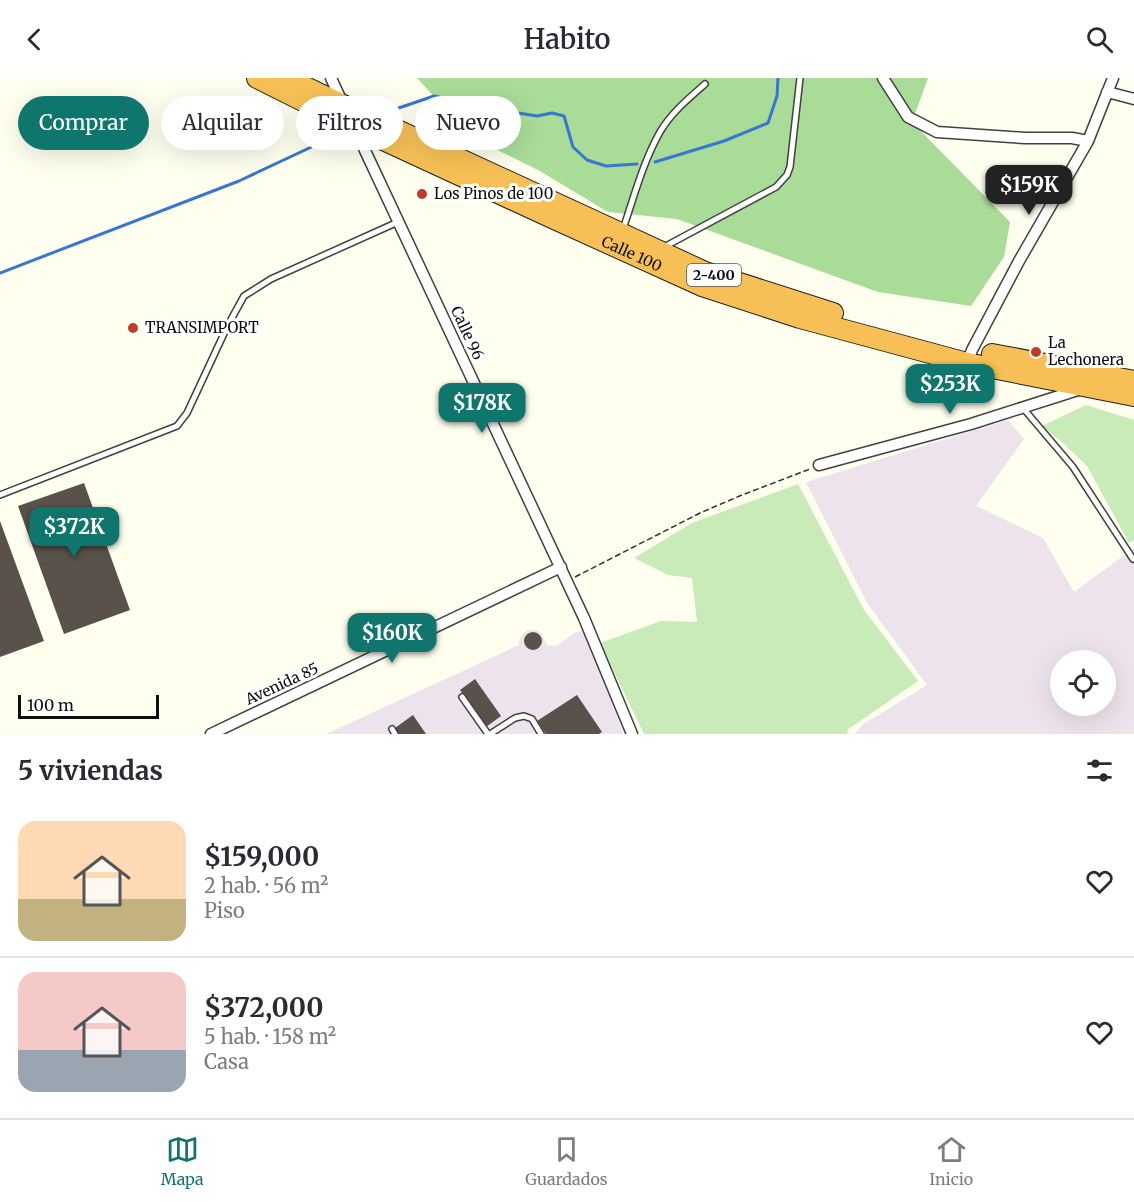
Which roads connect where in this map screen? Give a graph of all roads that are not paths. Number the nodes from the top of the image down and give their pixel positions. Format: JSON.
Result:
{"nodes":[{"id":1,"x":256,"y":78,"type":"edge"},
{"id":2,"x":287,"y":78,"type":"edge"},
{"id":3,"x":331,"y":78,"type":"edge"},
{"id":4,"x":800,"y":78,"type":"edge"},
{"id":5,"x":884,"y":78,"type":"edge"},
{"id":6,"x":1113,"y":78,"type":"edge"},
{"id":7,"x":705,"y":84,"type":"dead end"},
{"id":8,"x":1107,"y":92,"type":"junction"},
{"id":9,"x":324,"y":96,"type":"edge"},
{"id":10,"x":339,"y":96,"type":"edge"},
{"id":11,"x":296,"y":98,"type":"edge"},
{"id":12,"x":1134,"y":99,"type":"edge"},
{"id":13,"x":403,"y":133,"type":"edge"},
{"id":14,"x":1088,"y":141,"type":"junction"},
{"id":15,"x":403,"y":149,"type":"edge"},
{"id":16,"x":364,"y":150,"type":"edge"},
{"id":17,"x":398,"y":222,"type":"junction"},
{"id":18,"x":621,"y":233,"type":"junction"},
{"id":19,"x":657,"y":250,"type":"junction"},
{"id":20,"x":970,"y":356,"type":"junction"},
{"id":21,"x":1134,"y":381,"type":"edge"},
{"id":22,"x":1096,"y":389,"type":"junction"},
{"id":23,"x":1134,"y":396,"type":"edge"},
{"id":24,"x":1134,"y":405,"type":"edge"},
{"id":25,"x":1023,"y":408,"type":"junction"},
{"id":26,"x":819,"y":465,"type":"road end"},
{"id":27,"x":0,"y":495,"type":"edge"},
{"id":28,"x":1132,"y":559,"type":"dead end"},
{"id":29,"x":561,"y":567,"type":"junction"},
{"id":30,"x":462,"y":697,"type":"dead end"},
{"id":31,"x":211,"y":734,"type":"edge"},
{"id":32,"x":489,"y":734,"type":"edge"},
{"id":33,"x":541,"y":734,"type":"edge"},
{"id":34,"x":632,"y":734,"type":"edge"}],
"edges":[{"from":1,"to":11,"type":"highway","name":"Calle 100","number":"2-400"},
{"from":2,"to":9,"type":"highway","name":"Calle 100","number":"2-400"},
{"from":3,"to":10,"type":"street","name":"Calle 96"},
{"from":4,"to":19,"type":"lane"},
{"from":5,"to":14,"type":"street"},
{"from":6,"to":8,"type":"street"},
{"from":7,"to":18,"type":"lane"},
{"from":8,"to":12,"type":"street"},
{"from":8,"to":14,"type":"street"},
{"from":13,"to":18,"type":"highway","name":"Calle 100","number":"2-400"},
{"from":14,"to":20,"type":"street"},
{"from":15,"to":20,"type":"highway","name":"Calle 100","number":"2-400"},
{"from":16,"to":17,"type":"street","name":"Calle 96"},
{"from":17,"to":27,"type":"lane"},
{"from":17,"to":29,"type":"street","name":"Calle 96"},
{"from":18,"to":19,"type":"highway","name":"Calle 100","number":"2-400"},
{"from":19,"to":20,"type":"highway","name":"Calle 100","number":"2-400"},
{"from":20,"to":21,"type":"highway","name":"Calle 100","number":"2-400"},
{"from":20,"to":22,"type":"highway","name":"Calle 100","number":"2-400"},
{"from":22,"to":23,"type":"highway","name":"Calle 100","number":"2-400"},
{"from":22,"to":24,"type":"highway"},
{"from":22,"to":25,"type":"street"},
{"from":25,"to":26,"type":"street"},
{"from":25,"to":28,"type":"lane"},
{"from":29,"to":31,"type":"street","name":"Avenida 85"},
{"from":29,"to":34,"type":"street","name":"Calle 96"},
{"from":30,"to":32,"type":"lane"},
{"from":32,"to":33,"type":"lane"}]}
